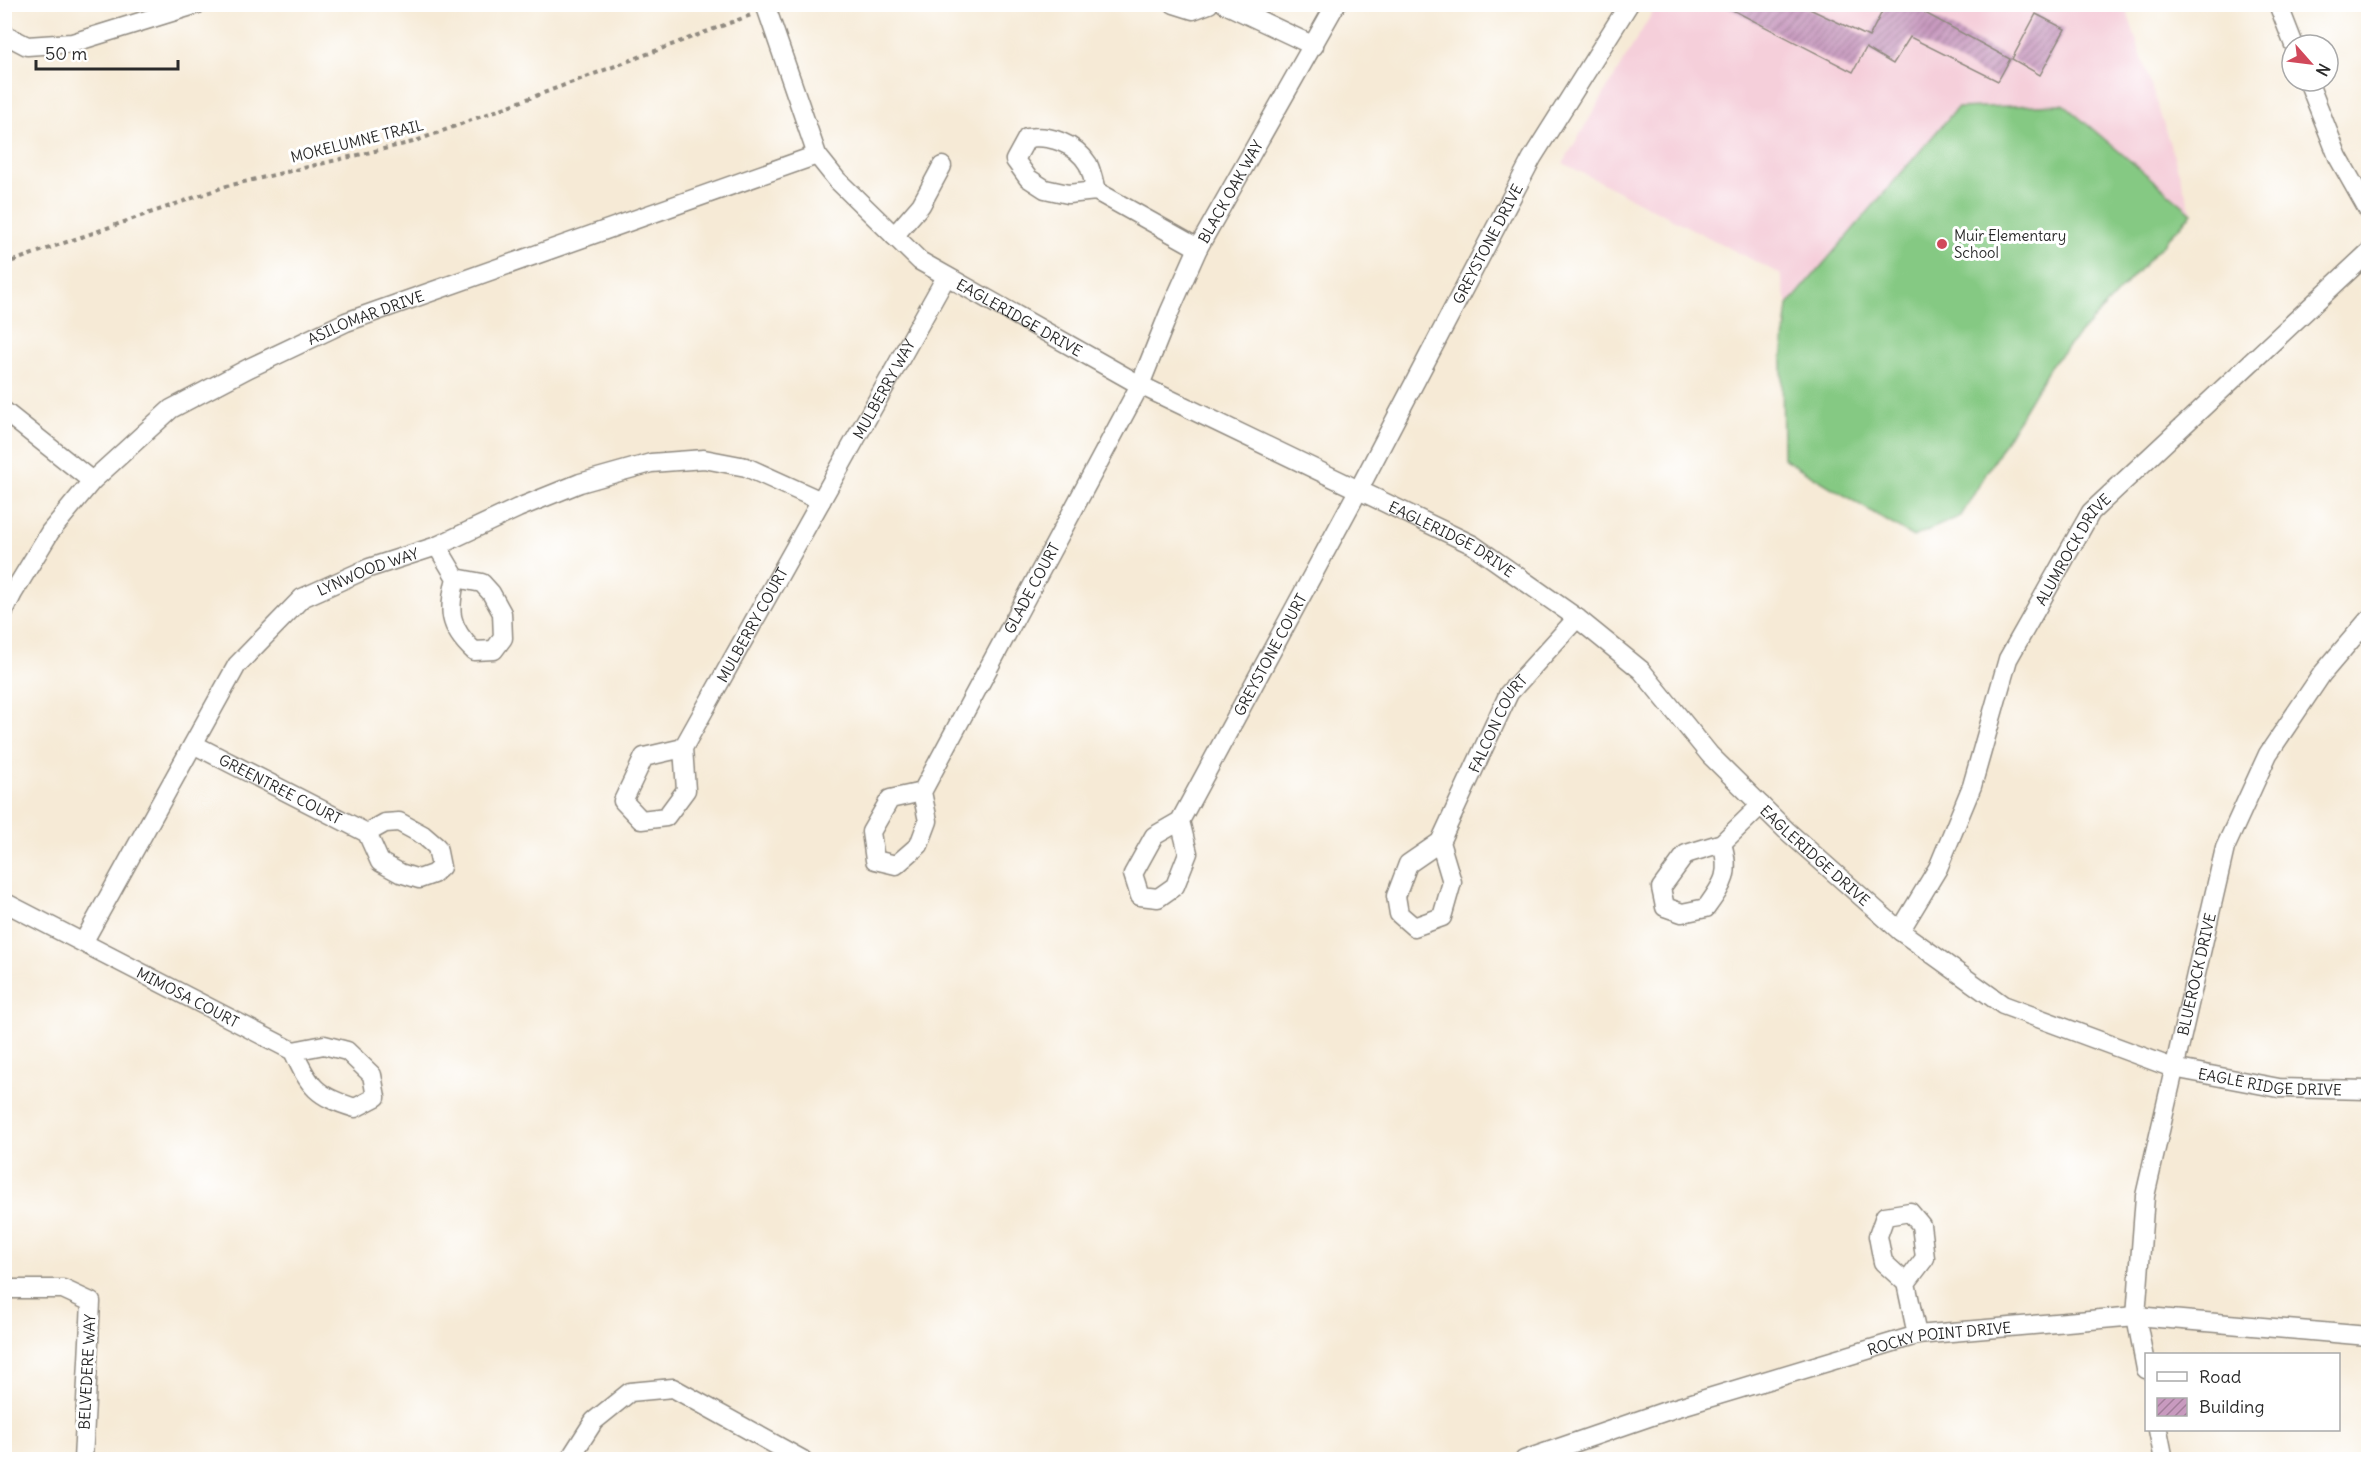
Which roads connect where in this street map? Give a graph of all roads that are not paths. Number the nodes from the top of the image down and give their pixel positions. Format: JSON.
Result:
{"nodes":[{"id":1,"x":198,"y":4,"type":"edge"},
{"id":2,"x":1174,"y":4,"type":"edge"},
{"id":3,"x":1209,"y":4,"type":"edge"},
{"id":4,"x":1225,"y":4,"type":"edge"},
{"id":5,"x":1336,"y":4,"type":"edge"},
{"id":6,"x":1629,"y":4,"type":"edge"},
{"id":7,"x":2278,"y":4,"type":"edge"},
{"id":8,"x":766,"y":7,"type":"edge"},
{"id":9,"x":2289,"y":33,"type":"edge"},
{"id":10,"x":4,"y":34,"type":"edge"},
{"id":11,"x":1314,"y":46,"type":"junction"},
{"id":12,"x":2313,"y":93,"type":"edge"},
{"id":13,"x":817,"y":155,"type":"junction"},
{"id":14,"x":942,"y":166,"type":"dead end"},
{"id":15,"x":1096,"y":191,"type":"dead end"},
{"id":16,"x":2368,"y":210,"type":"edge"},
{"id":17,"x":894,"y":236,"type":"junction"},
{"id":18,"x":1198,"y":248,"type":"junction"},
{"id":19,"x":2368,"y":253,"type":"edge"},
{"id":20,"x":946,"y":277,"type":"junction"},
{"id":21,"x":1140,"y":385,"type":"junction"},
{"id":22,"x":4,"y":411,"type":"edge"},
{"id":23,"x":92,"y":481,"type":"junction"},
{"id":24,"x":1359,"y":489,"type":"junction"},
{"id":25,"x":821,"y":501,"type":"junction"},
{"id":26,"x":437,"y":546,"type":"junction"},
{"id":27,"x":456,"y":578,"type":"dead end"},
{"id":28,"x":4,"y":611,"type":"edge"},
{"id":29,"x":1577,"y":618,"type":"junction"},
{"id":30,"x":2368,"y":620,"type":"edge"},
{"id":31,"x":195,"y":745,"type":"junction"},
{"id":32,"x":683,"y":748,"type":"dead end"},
{"id":33,"x":922,"y":792,"type":"dead end"},
{"id":34,"x":1761,"y":805,"type":"junction"},
{"id":35,"x":1180,"y":821,"type":"dead end"},
{"id":36,"x":367,"y":833,"type":"dead end"},
{"id":37,"x":1440,"y":843,"type":"dead end"},
{"id":38,"x":1722,"y":843,"type":"dead end"},
{"id":39,"x":4,"y":902,"type":"edge"},
{"id":40,"x":1900,"y":931,"type":"junction"},
{"id":41,"x":84,"y":941,"type":"junction"},
{"id":42,"x":293,"y":1051,"type":"dead end"},
{"id":43,"x":2173,"y":1068,"type":"junction"},
{"id":44,"x":2368,"y":1090,"type":"edge"},
{"id":45,"x":1906,"y":1283,"type":"dead end"},
{"id":46,"x":4,"y":1289,"type":"edge"},
{"id":47,"x":2136,"y":1316,"type":"junction"},
{"id":48,"x":1917,"y":1335,"type":"junction"},
{"id":49,"x":2368,"y":1336,"type":"edge"},
{"id":50,"x":2145,"y":1364,"type":"edge"},
{"id":51,"x":2158,"y":1431,"type":"edge"},
{"id":52,"x":83,"y":1460,"type":"edge"},
{"id":53,"x":570,"y":1460,"type":"edge"},
{"id":54,"x":803,"y":1460,"type":"edge"},
{"id":55,"x":1524,"y":1460,"type":"edge"},
{"id":56,"x":2164,"y":1460,"type":"edge"}],
"edges":[{"from":1,"to":10,"type":"street"},
{"from":2,"to":3,"type":"street"},
{"from":4,"to":11,"type":"street"},
{"from":5,"to":11,"type":"street","name":"BLACK OAK WAY"},
{"from":6,"to":24,"type":"street","name":"GREYSTONE DRIVE"},
{"from":7,"to":9,"type":"street"},
{"from":8,"to":13,"type":"street","name":"EAGLERIDGE DRIVE"},
{"from":11,"to":18,"type":"street","name":"BLACK OAK WAY"},
{"from":12,"to":16,"type":"street"},
{"from":13,"to":17,"type":"street","name":"EAGLERIDGE DRIVE"},
{"from":13,"to":23,"type":"street","name":"ASILOMAR DRIVE"},
{"from":14,"to":17,"type":"street"},
{"from":15,"to":18,"type":"street"},
{"from":17,"to":20,"type":"street","name":"EAGLERIDGE DRIVE"},
{"from":18,"to":21,"type":"street","name":"BLACK OAK WAY"},
{"from":19,"to":40,"type":"street","name":"ALUMROCK DRIVE"},
{"from":20,"to":21,"type":"street","name":"EAGLERIDGE DRIVE"},
{"from":20,"to":25,"type":"street","name":"MULBERRY WAY"},
{"from":21,"to":24,"type":"street","name":"EAGLERIDGE DRIVE"},
{"from":21,"to":33,"type":"street","name":"GLADE COURT"},
{"from":22,"to":23,"type":"street"},
{"from":23,"to":28,"type":"street","name":"ASILOMAR DRIVE"},
{"from":24,"to":29,"type":"street","name":"EAGLERIDGE DRIVE"},
{"from":24,"to":35,"type":"street","name":"GREYSTONE COURT"},
{"from":25,"to":26,"type":"street","name":"LYNWOOD WAY"},
{"from":25,"to":32,"type":"street","name":"MULBERRY COURT"},
{"from":26,"to":27,"type":"street"},
{"from":26,"to":31,"type":"street","name":"LYNWOOD WAY"},
{"from":29,"to":34,"type":"street","name":"EAGLERIDGE DRIVE"},
{"from":29,"to":37,"type":"street","name":"FALCON COURT"},
{"from":30,"to":43,"type":"street","name":"BLUEROCK DRIVE"},
{"from":31,"to":36,"type":"street","name":"GREENTREE COURT"},
{"from":31,"to":41,"type":"street","name":"LYNWOOD WAY"},
{"from":34,"to":38,"type":"street"},
{"from":34,"to":40,"type":"street","name":"EAGLERIDGE DRIVE"},
{"from":39,"to":41,"type":"street","name":"MIMOSA COURT"},
{"from":40,"to":43,"type":"street","name":"EAGLERIDGE DRIVE"},
{"from":41,"to":42,"type":"street","name":"MIMOSA COURT"},
{"from":43,"to":44,"type":"street","name":"EAGLE RIDGE DRIVE"},
{"from":43,"to":47,"type":"street","name":"BLUEROCK DRIVE"},
{"from":45,"to":48,"type":"street"},
{"from":46,"to":52,"type":"street","name":"BELVEDERE WAY"},
{"from":47,"to":48,"type":"street","name":"ROCKY POINT DRIVE"},
{"from":47,"to":49,"type":"street","name":"ROCKY POINT DRIVE"},
{"from":47,"to":50,"type":"street","name":"BLUEROCK DRIVE"},
{"from":48,"to":55,"type":"street","name":"ROCKY POINT DRIVE"},
{"from":51,"to":56,"type":"street"},
{"from":53,"to":54,"type":"street"}]}
